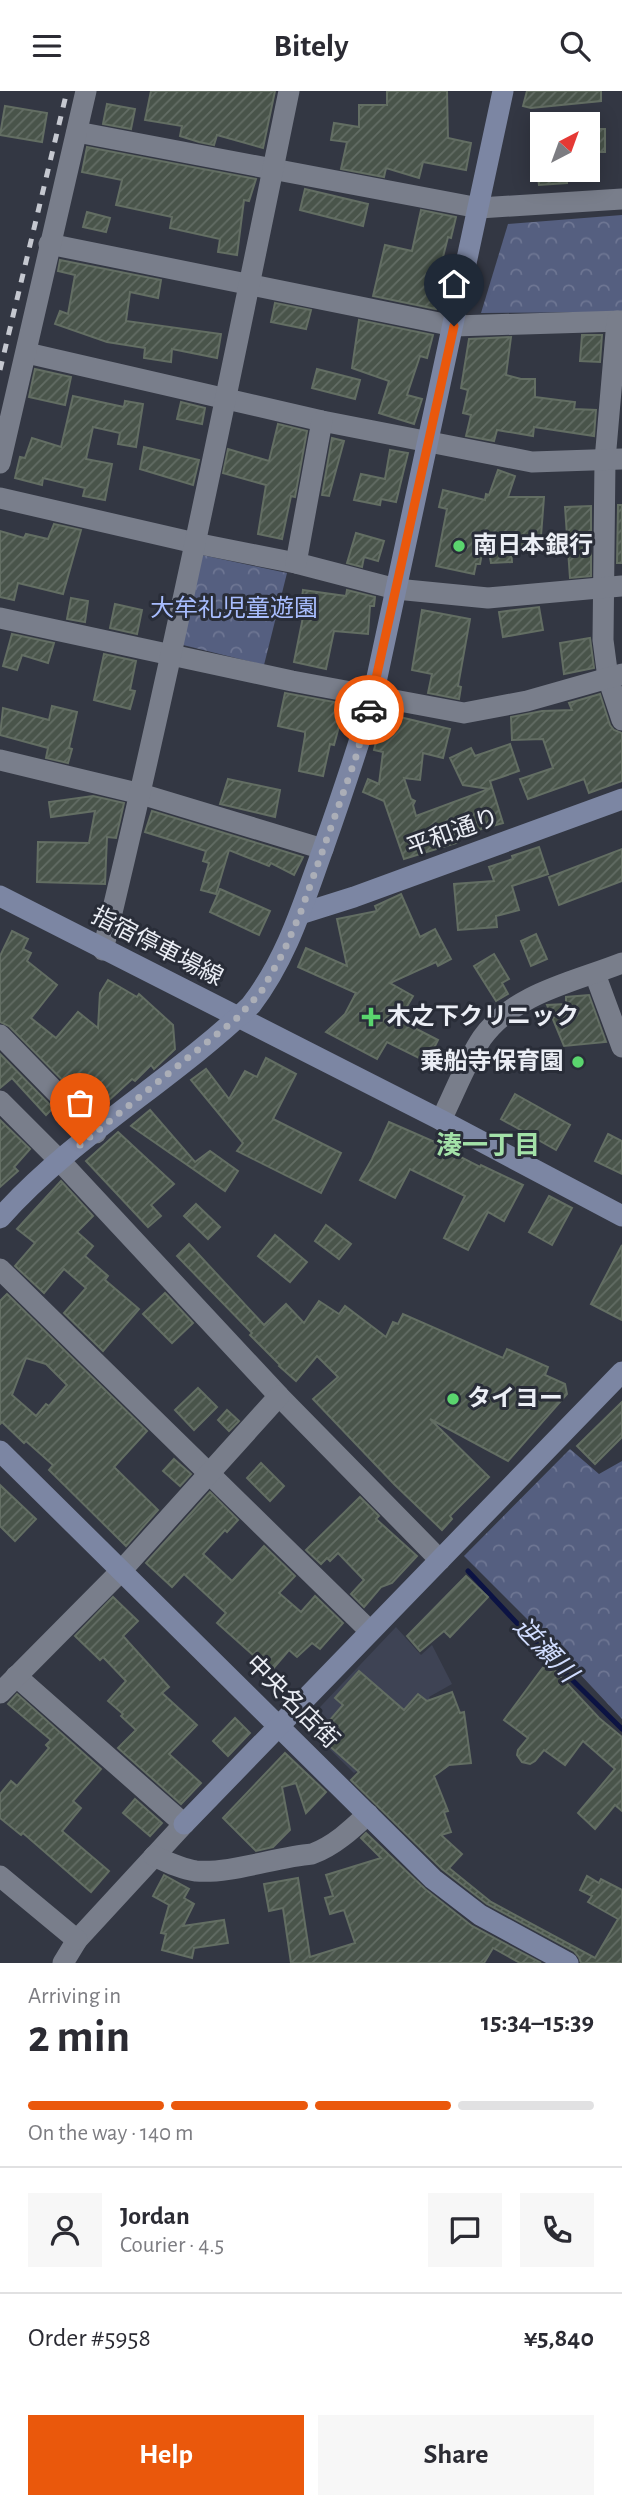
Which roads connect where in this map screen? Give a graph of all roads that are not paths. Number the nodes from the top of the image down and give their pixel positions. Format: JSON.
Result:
{"nodes":[{"id":1,"x":86,"y":91,"type":"edge"},
{"id":2,"x":289,"y":91,"type":"edge"},
{"id":3,"x":503,"y":91,"type":"edge"},
{"id":4,"x":77,"y":132,"type":"junction"},
{"id":5,"x":273,"y":170,"type":"junction"},
{"id":6,"x":622,"y":199,"type":"edge"},
{"id":7,"x":479,"y":208,"type":"junction"},
{"id":8,"x":49,"y":244,"type":"junction"},
{"id":9,"x":249,"y":283,"type":"junction"},
{"id":10,"x":619,"y":321,"type":"edge"},
{"id":11,"x":454,"y":326,"type":"junction"},
{"id":12,"x":27,"y":353,"type":"junction"},
{"id":13,"x":224,"y":397,"type":"junction"},
{"id":14,"x":322,"y":421,"type":"junction"},
{"id":15,"x":428,"y":443,"type":"junction"},
{"id":16,"x":613,"y":460,"type":"edge"},
{"id":17,"x":0,"y":463,"type":"edge"},
{"id":18,"x":0,"y":498,"type":"edge"},
{"id":19,"x":195,"y":543,"type":"junction"},
{"id":20,"x":296,"y":563,"type":"junction"},
{"id":21,"x":613,"y":587,"type":"edge"},
{"id":22,"x":396,"y":589,"type":"junction"},
{"id":23,"x":0,"y":618,"type":"edge"},
{"id":24,"x":171,"y":654,"type":"junction"},
{"id":25,"x":615,"y":676,"type":"edge"},
{"id":26,"x":373,"y":696,"type":"junction"},
{"id":27,"x":622,"y":720,"type":"edge"},
{"id":28,"x":0,"y":760,"type":"edge"},
{"id":29,"x":141,"y":794,"type":"junction"},
{"id":30,"x":622,"y":799,"type":"edge"},
{"id":31,"x":323,"y":849,"type":"junction"},
{"id":32,"x":0,"y":896,"type":"edge"},
{"id":33,"x":300,"y":914,"type":"junction"},
{"id":34,"x":103,"y":950,"type":"junction"},
{"id":35,"x":622,"y":963,"type":"edge"},
{"id":36,"x":595,"y":974,"type":"junction"},
{"id":37,"x":237,"y":1018,"type":"junction"},
{"id":38,"x":0,"y":1035,"type":"edge"},
{"id":39,"x":622,"y":1047,"type":"edge"},
{"id":40,"x":0,"y":1101,"type":"edge"},
{"id":41,"x":441,"y":1120,"type":"junction"},
{"id":42,"x":96,"y":1133,"type":"junction"},
{"id":43,"x":60,"y":1161,"type":"junction"},
{"id":44,"x":622,"y":1216,"type":"edge"},
{"id":45,"x":0,"y":1218,"type":"edge"},
{"id":46,"x":0,"y":1269,"type":"edge"},
{"id":47,"x":622,"y":1372,"type":"edge"},
{"id":48,"x":279,"y":1396,"type":"junction"},
{"id":49,"x":0,"y":1451,"type":"edge"},
{"id":50,"x":209,"y":1473,"type":"junction"},
{"id":51,"x":440,"y":1560,"type":"junction"},
{"id":52,"x":121,"y":1571,"type":"junction"},
{"id":53,"x":370,"y":1631,"type":"junction"},
{"id":54,"x":16,"y":1676,"type":"junction"},
{"id":55,"x":0,"y":1693,"type":"edge"},
{"id":56,"x":279,"y":1725,"type":"junction"},
{"id":57,"x":368,"y":1814,"type":"junction"},
{"id":58,"x":184,"y":1824,"type":"junction"},
{"id":59,"x":154,"y":1856,"type":"junction"},
{"id":60,"x":0,"y":1876,"type":"edge"},
{"id":61,"x":77,"y":1940,"type":"junction"},
{"id":62,"x":63,"y":1963,"type":"edge"},
{"id":63,"x":568,"y":1963,"type":"edge"}],
"edges":[{"from":1,"to":4,"type":"street"},
{"from":2,"to":5,"type":"street"},
{"from":3,"to":7,"type":"street"},
{"from":4,"to":5,"type":"street"},
{"from":4,"to":8,"type":"street"},
{"from":5,"to":7,"type":"street"},
{"from":5,"to":9,"type":"street"},
{"from":6,"to":7,"type":"street"},
{"from":7,"to":11,"type":"street"},
{"from":8,"to":9,"type":"street"},
{"from":8,"to":12,"type":"street"},
{"from":9,"to":11,"type":"street"},
{"from":9,"to":13,"type":"street"},
{"from":10,"to":11,"type":"street"},
{"from":10,"to":16,"type":"street"},
{"from":11,"to":15,"type":"street"},
{"from":12,"to":13,"type":"street"},
{"from":12,"to":17,"type":"street"},
{"from":13,"to":14,"type":"street"},
{"from":13,"to":19,"type":"street"},
{"from":14,"to":15,"type":"street"},
{"from":14,"to":20,"type":"street"},
{"from":15,"to":16,"type":"street"},
{"from":15,"to":22,"type":"street"},
{"from":16,"to":21,"type":"street"},
{"from":18,"to":19,"type":"street"},
{"from":19,"to":20,"type":"street"},
{"from":19,"to":24,"type":"street"},
{"from":20,"to":22,"type":"street"},
{"from":21,"to":22,"type":"street"},
{"from":21,"to":25,"type":"street"},
{"from":22,"to":26,"type":"street"},
{"from":23,"to":24,"type":"street"},
{"from":24,"to":26,"type":"street"},
{"from":24,"to":29,"type":"street"},
{"from":25,"to":26,"type":"street"},
{"from":25,"to":27,"type":"street"},
{"from":26,"to":31,"type":"street"},
{"from":28,"to":29,"type":"street"},
{"from":29,"to":31,"type":"street"},
{"from":29,"to":34,"type":"street"},
{"from":30,"to":33,"type":"street","name":"平和通り"},
{"from":31,"to":33,"type":"street"},
{"from":32,"to":34,"type":"street","name":"指宿停車場線"},
{"from":33,"to":37,"type":"street"},
{"from":34,"to":37,"type":"street","name":"指宿停車場線"},
{"from":35,"to":36,"type":"street"},
{"from":36,"to":39,"type":"street"},
{"from":36,"to":41,"type":"street"},
{"from":37,"to":41,"type":"street"},
{"from":37,"to":42,"type":"street","name":"指宿停車場線"},
{"from":38,"to":42,"type":"street"},
{"from":40,"to":43,"type":"street"},
{"from":41,"to":44,"type":"street"},
{"from":42,"to":43,"type":"street","name":"指宿停車場線"},
{"from":43,"to":45,"type":"street","name":"指宿停車場線"},
{"from":43,"to":48,"type":"street"},
{"from":46,"to":50,"type":"street"},
{"from":47,"to":51,"type":"street"},
{"from":48,"to":50,"type":"street"},
{"from":48,"to":51,"type":"street"},
{"from":49,"to":52,"type":"street","name":"中央名店街"},
{"from":50,"to":52,"type":"street"},
{"from":50,"to":53,"type":"street"},
{"from":51,"to":53,"type":"street"},
{"from":52,"to":54,"type":"street"},
{"from":52,"to":56,"type":"street","name":"中央名店街"},
{"from":53,"to":56,"type":"street"},
{"from":54,"to":55,"type":"street"},
{"from":54,"to":58,"type":"street"},
{"from":56,"to":57,"type":"street","name":"中央名店街"},
{"from":56,"to":58,"type":"street"},
{"from":57,"to":59,"type":"street"},
{"from":57,"to":63,"type":"street","name":"中央名店街"},
{"from":58,"to":59,"type":"street"},
{"from":59,"to":61,"type":"street"},
{"from":60,"to":61,"type":"street"},
{"from":61,"to":62,"type":"street"}]}
